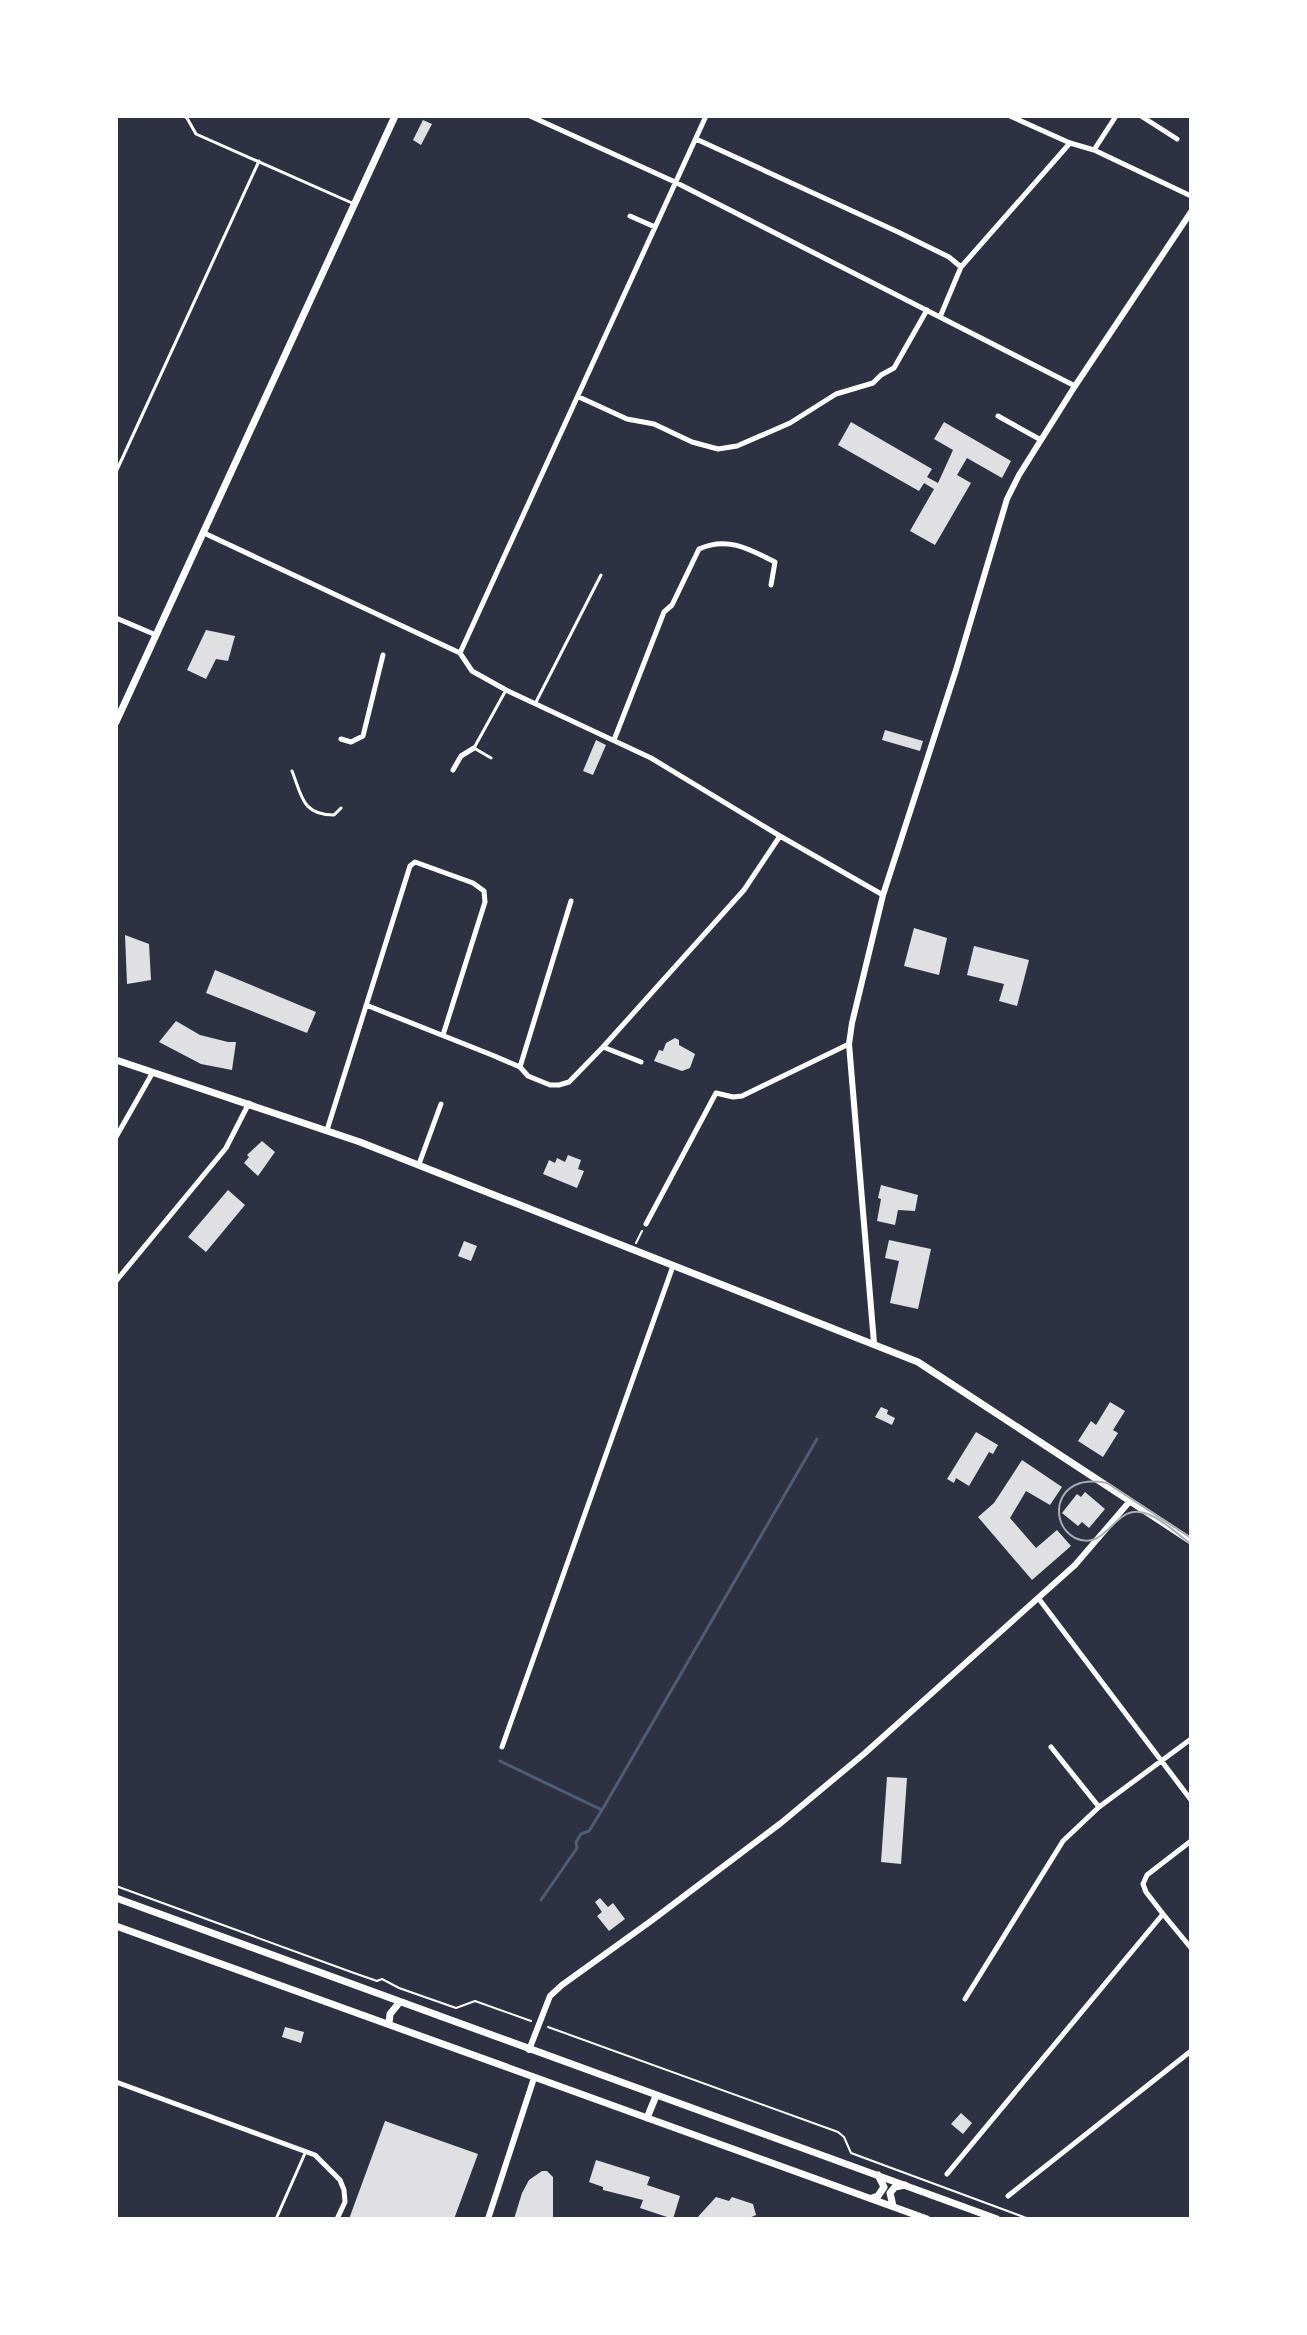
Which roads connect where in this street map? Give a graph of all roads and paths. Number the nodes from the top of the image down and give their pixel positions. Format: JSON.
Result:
{"nodes":[{"id":1,"x":184,"y":116,"type":"edge"},
{"id":2,"x":395,"y":116,"type":"edge"},
{"id":3,"x":530,"y":116,"type":"edge"},
{"id":4,"x":706,"y":116,"type":"edge"},
{"id":5,"x":1010,"y":116,"type":"edge"},
{"id":6,"x":1116,"y":116,"type":"edge"},
{"id":7,"x":1141,"y":116,"type":"edge"},
{"id":8,"x":696,"y":139,"type":"junction"},
{"id":9,"x":1177,"y":139,"type":"dead end"},
{"id":10,"x":1070,"y":143,"type":"junction"},
{"id":11,"x":1094,"y":150,"type":"junction"},
{"id":12,"x":259,"y":161,"type":"junction"},
{"id":13,"x":675,"y":182,"type":"junction"},
{"id":14,"x":1191,"y":196,"type":"edge"},
{"id":15,"x":356,"y":204,"type":"junction"},
{"id":16,"x":1191,"y":212,"type":"edge"},
{"id":17,"x":630,"y":216,"type":"dead end"},
{"id":18,"x":655,"y":227,"type":"junction"},
{"id":19,"x":961,"y":267,"type":"junction"},
{"id":20,"x":927,"y":310,"type":"junction"},
{"id":21,"x":940,"y":317,"type":"junction"},
{"id":22,"x":1075,"y":386,"type":"junction"},
{"id":23,"x":579,"y":397,"type":"junction"},
{"id":24,"x":998,"y":416,"type":"dead end"},
{"id":25,"x":1041,"y":440,"type":"junction"},
{"id":26,"x":116,"y":472,"type":"edge"},
{"id":27,"x":204,"y":533,"type":"junction"},
{"id":28,"x":601,"y":575,"type":"dead end"},
{"id":29,"x":771,"y":585,"type":"dead end"},
{"id":30,"x":116,"y":618,"type":"edge"},
{"id":31,"x":156,"y":635,"type":"junction"},
{"id":32,"x":460,"y":653,"type":"junction"},
{"id":33,"x":383,"y":655,"type":"dead end"},
{"id":34,"x":506,"y":690,"type":"junction"},
{"id":35,"x":535,"y":704,"type":"junction"},
{"id":36,"x":116,"y":722,"type":"edge"},
{"id":37,"x":341,"y":739,"type":"dead end"},
{"id":38,"x":614,"y":740,"type":"junction"},
{"id":39,"x":474,"y":748,"type":"junction"},
{"id":40,"x":491,"y":758,"type":"dead end"},
{"id":41,"x":453,"y":770,"type":"dead end"},
{"id":42,"x":292,"y":771,"type":"dead end"},
{"id":43,"x":341,"y":808,"type":"dead end"},
{"id":44,"x":780,"y":836,"type":"junction"},
{"id":45,"x":883,"y":895,"type":"junction"},
{"id":46,"x":571,"y":901,"type":"dead end"},
{"id":47,"x":366,"y":1005,"type":"junction"},
{"id":48,"x":443,"y":1035,"type":"junction"},
{"id":49,"x":849,"y":1044,"type":"junction"},
{"id":50,"x":603,"y":1047,"type":"junction"},
{"id":51,"x":116,"y":1060,"type":"edge"},
{"id":52,"x":641,"y":1062,"type":"dead end"},
{"id":53,"x":520,"y":1067,"type":"junction"},
{"id":54,"x":154,"y":1071,"type":"junction"},
{"id":55,"x":249,"y":1103,"type":"junction"},
{"id":56,"x":441,"y":1104,"type":"dead end"},
{"id":57,"x":327,"y":1130,"type":"junction"},
{"id":58,"x":116,"y":1137,"type":"edge"},
{"id":59,"x":419,"y":1164,"type":"junction"},
{"id":60,"x":646,"y":1224,"type":"joint"},
{"id":61,"x":634,"y":1246,"type":"junction"},
{"id":62,"x":673,"y":1264,"type":"junction"},
{"id":63,"x":116,"y":1281,"type":"edge"},
{"id":64,"x":874,"y":1343,"type":"junction"},
{"id":65,"x":1130,"y":1501,"type":"junction"},
{"id":66,"x":1191,"y":1541,"type":"edge"},
{"id":67,"x":1039,"y":1599,"type":"junction"},
{"id":68,"x":1191,"y":1739,"type":"edge"},
{"id":69,"x":502,"y":1747,"type":"dead end"},
{"id":70,"x":1051,"y":1747,"type":"dead end"},
{"id":71,"x":1162,"y":1762,"type":"junction"},
{"id":72,"x":1191,"y":1800,"type":"edge"},
{"id":73,"x":1099,"y":1807,"type":"junction"},
{"id":74,"x":1191,"y":1841,"type":"edge"},
{"id":75,"x":116,"y":1886,"type":"edge"},
{"id":76,"x":116,"y":1898,"type":"edge"},
{"id":77,"x":1163,"y":1914,"type":"junction"},
{"id":78,"x":116,"y":1926,"type":"edge"},
{"id":79,"x":1191,"y":1948,"type":"edge"},
{"id":80,"x":965,"y":1999,"type":"dead end"},
{"id":81,"x":399,"y":2003,"type":"junction"},
{"id":82,"x":531,"y":2021,"type":"dead end"},
{"id":83,"x":389,"y":2023,"type":"junction"},
{"id":84,"x":542,"y":2025,"type":"dead end"},
{"id":85,"x":529,"y":2050,"type":"junction"},
{"id":86,"x":1191,"y":2051,"type":"edge"},
{"id":87,"x":534,"y":2078,"type":"junction"},
{"id":88,"x":116,"y":2082,"type":"edge"},
{"id":89,"x":656,"y":2096,"type":"junction"},
{"id":90,"x":647,"y":2118,"type":"junction"},
{"id":91,"x":306,"y":2151,"type":"junction"},
{"id":92,"x":947,"y":2174,"type":"dead end"},
{"id":93,"x":877,"y":2175,"type":"junction"},
{"id":94,"x":907,"y":2185,"type":"junction"},
{"id":95,"x":1008,"y":2196,"type":"dead end"},
{"id":96,"x":870,"y":2198,"type":"junction"},
{"id":97,"x":894,"y":2207,"type":"junction"},
{"id":98,"x":276,"y":2219,"type":"edge"},
{"id":99,"x":337,"y":2219,"type":"edge"},
{"id":100,"x":488,"y":2219,"type":"edge"},
{"id":101,"x":927,"y":2219,"type":"edge"},
{"id":102,"x":997,"y":2219,"type":"edge"},
{"id":103,"x":1029,"y":2219,"type":"edge"}],
"edges":[{"from":1,"to":12,"type":"lane"},
{"from":2,"to":15,"type":"main road"},
{"from":3,"to":13,"type":"street"},
{"from":4,"to":8,"type":"street"},
{"from":5,"to":10,"type":"street"},
{"from":6,"to":11,"type":"street"},
{"from":7,"to":9,"type":"street"},
{"from":8,"to":13,"type":"street"},
{"from":8,"to":19,"type":"street"},
{"from":10,"to":11,"type":"street"},
{"from":10,"to":19,"type":"street"},
{"from":11,"to":14,"type":"street"},
{"from":12,"to":15,"type":"lane"},
{"from":12,"to":26,"type":"lane"},
{"from":13,"to":18,"type":"street"},
{"from":13,"to":20,"type":"street"},
{"from":15,"to":27,"type":"main road"},
{"from":16,"to":22,"type":"street"},
{"from":17,"to":18,"type":"street"},
{"from":18,"to":23,"type":"street"},
{"from":19,"to":21,"type":"street"},
{"from":20,"to":21,"type":"street"},
{"from":20,"to":23,"type":"street"},
{"from":21,"to":22,"type":"street"},
{"from":22,"to":25,"type":"street"},
{"from":23,"to":32,"type":"street"},
{"from":24,"to":25,"type":"street"},
{"from":25,"to":45,"type":"street"},
{"from":27,"to":31,"type":"main road"},
{"from":27,"to":32,"type":"street"},
{"from":28,"to":35,"type":"lane"},
{"from":29,"to":38,"type":"street"},
{"from":30,"to":31,"type":"street"},
{"from":31,"to":36,"type":"main road"},
{"from":32,"to":34,"type":"street"},
{"from":33,"to":37,"type":"street"},
{"from":34,"to":35,"type":"street"},
{"from":34,"to":39,"type":"lane"},
{"from":35,"to":38,"type":"street"},
{"from":38,"to":44,"type":"street"},
{"from":39,"to":40,"type":"lane"},
{"from":39,"to":41,"type":"street"},
{"from":42,"to":43,"type":"lane"},
{"from":44,"to":45,"type":"street"},
{"from":44,"to":50,"type":"street"},
{"from":45,"to":49,"type":"street"},
{"from":46,"to":53,"type":"street"},
{"from":47,"to":48,"type":"street"},
{"from":47,"to":48,"type":"street"},
{"from":47,"to":57,"type":"street"},
{"from":48,"to":53,"type":"street"},
{"from":49,"to":60,"type":"street"},
{"from":49,"to":64,"type":"street"},
{"from":50,"to":52,"type":"street"},
{"from":50,"to":53,"type":"street"},
{"from":51,"to":54,"type":"main road"},
{"from":54,"to":55,"type":"main road"},
{"from":54,"to":58,"type":"street"},
{"from":55,"to":57,"type":"main road"},
{"from":55,"to":63,"type":"street"},
{"from":56,"to":59,"type":"street"},
{"from":57,"to":59,"type":"main road"},
{"from":59,"to":61,"type":"main road"},
{"from":60,"to":61,"type":"path"},
{"from":61,"to":62,"type":"main road"},
{"from":62,"to":64,"type":"main road"},
{"from":62,"to":69,"type":"street"},
{"from":64,"to":65,"type":"main road"},
{"from":65,"to":66,"type":"main road"},
{"from":65,"to":67,"type":"street"},
{"from":67,"to":71,"type":"street"},
{"from":67,"to":85,"type":"street"},
{"from":68,"to":71,"type":"street"},
{"from":70,"to":73,"type":"street"},
{"from":71,"to":72,"type":"street"},
{"from":71,"to":73,"type":"street"},
{"from":73,"to":80,"type":"street"},
{"from":74,"to":77,"type":"street"},
{"from":75,"to":82,"type":"path"},
{"from":76,"to":81,"type":"main road"},
{"from":77,"to":79,"type":"street"},
{"from":77,"to":92,"type":"street"},
{"from":78,"to":83,"type":"main road"},
{"from":81,"to":83,"type":"main road"},
{"from":81,"to":85,"type":"main road"},
{"from":83,"to":87,"type":"main road"},
{"from":84,"to":103,"type":"path"},
{"from":85,"to":89,"type":"main road"},
{"from":86,"to":95,"type":"street"},
{"from":87,"to":90,"type":"main road"},
{"from":87,"to":100,"type":"street"},
{"from":88,"to":91,"type":"street"},
{"from":89,"to":90,"type":"main road"},
{"from":89,"to":93,"type":"main road"},
{"from":90,"to":96,"type":"main road"},
{"from":91,"to":98,"type":"lane"},
{"from":91,"to":99,"type":"street"},
{"from":93,"to":94,"type":"main road"},
{"from":93,"to":96,"type":"main road"},
{"from":94,"to":97,"type":"main road"},
{"from":94,"to":102,"type":"main road"},
{"from":96,"to":97,"type":"main road"},
{"from":97,"to":101,"type":"main road"}]}
